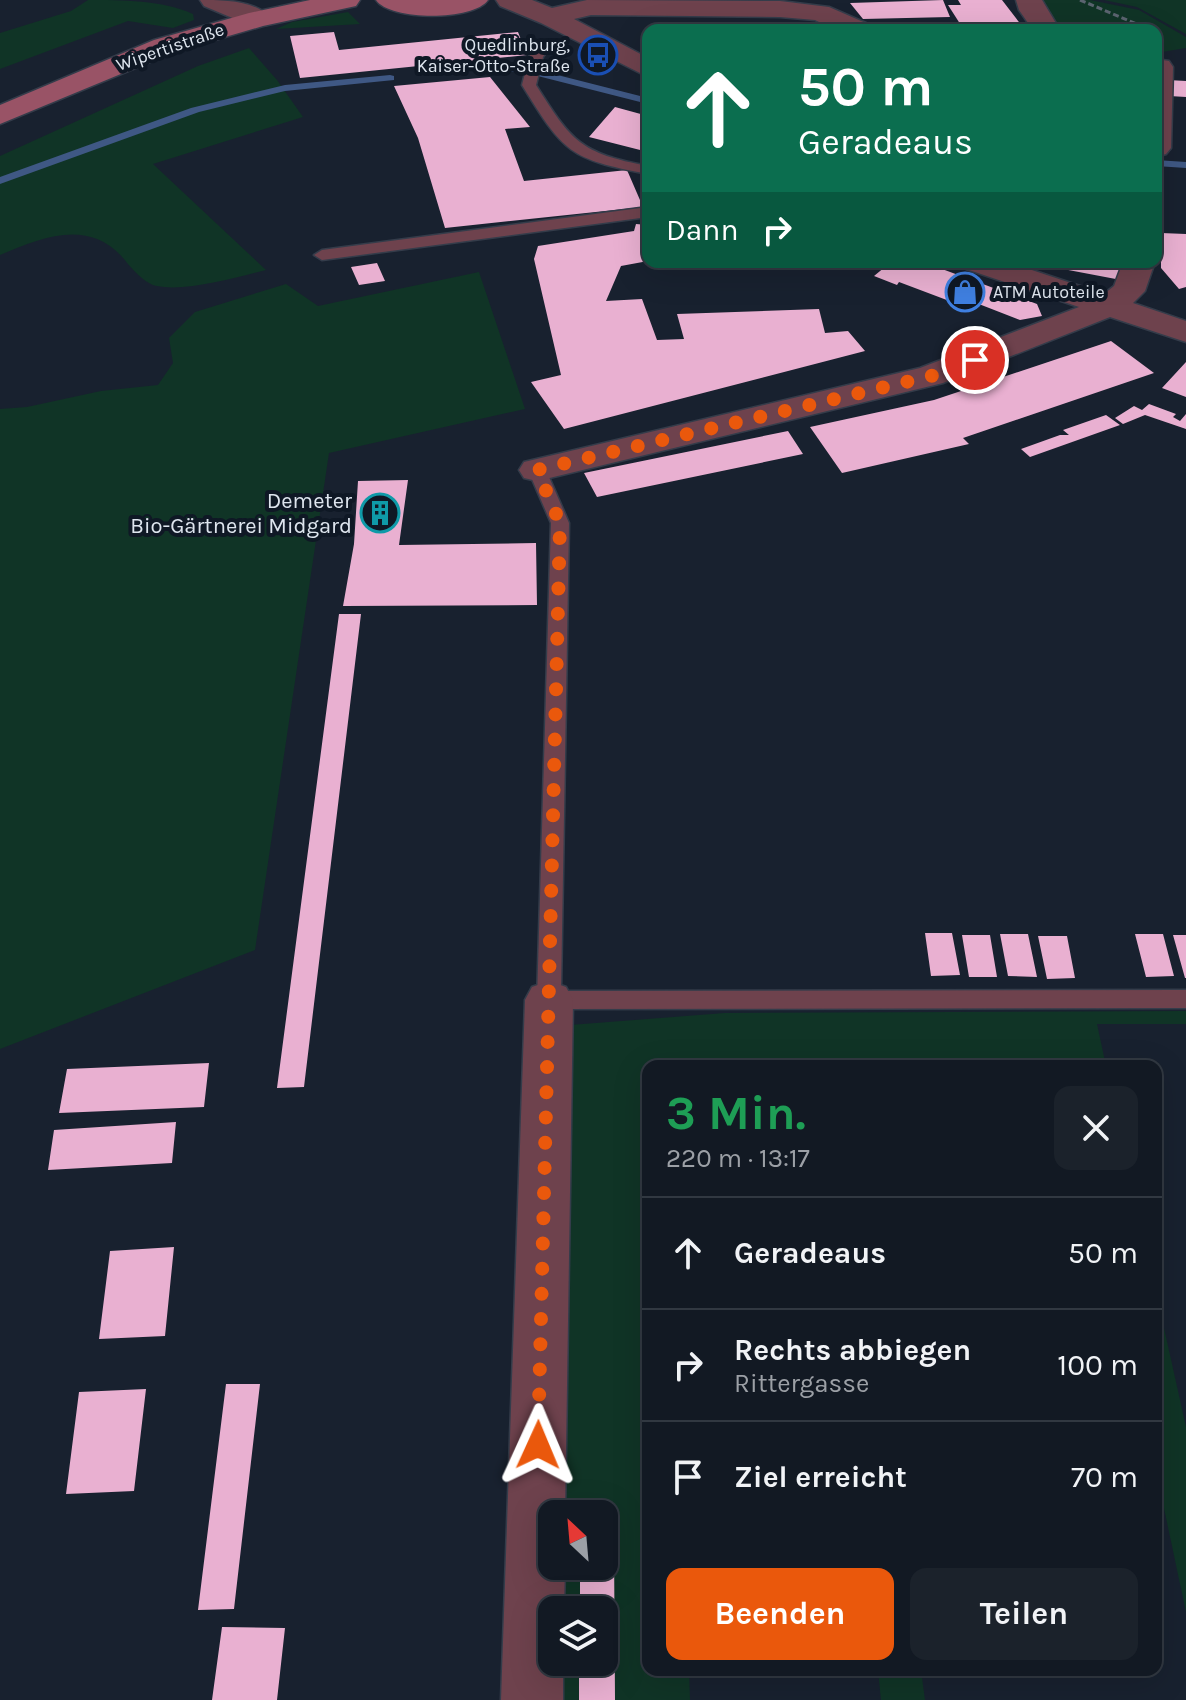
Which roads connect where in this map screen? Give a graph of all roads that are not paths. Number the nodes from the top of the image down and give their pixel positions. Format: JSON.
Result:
{"nodes":[{"id":1,"x":213,"y":0,"type":"edge"},
{"id":2,"x":347,"y":0,"type":"edge"},
{"id":3,"x":389,"y":0,"type":"edge"},
{"id":4,"x":475,"y":0,"type":"edge"},
{"id":5,"x":509,"y":0,"type":"edge"},
{"id":6,"x":1029,"y":0,"type":"edge"},
{"id":7,"x":830,"y":9,"type":"edge"},
{"id":8,"x":550,"y":17,"type":"junction"},
{"id":9,"x":258,"y":19,"type":"junction"},
{"id":10,"x":850,"y":24,"type":"edge"},
{"id":11,"x":1042,"y":24,"type":"edge"},
{"id":12,"x":539,"y":53,"type":"dead end"},
{"id":13,"x":1169,"y":65,"type":"edge"},
{"id":14,"x":642,"y":66,"type":"edge"},
{"id":15,"x":1162,"y":110,"type":"edge"},
{"id":16,"x":0,"y":115,"type":"edge"},
{"id":17,"x":642,"y":169,"type":"edge"},
{"id":18,"x":642,"y":213,"type":"edge"},
{"id":19,"x":322,"y":255,"type":"dead end"},
{"id":20,"x":995,"y":268,"type":"edge"},
{"id":21,"x":1137,"y":268,"type":"edge"},
{"id":22,"x":1108,"y":306,"type":"junction"},
{"id":23,"x":1186,"y":332,"type":"edge"},
{"id":24,"x":537,"y":470,"type":"joint"},
{"id":25,"x":1186,"y":999,"type":"edge"},
{"id":26,"x":549,"y":1000,"type":"junction"},
{"id":27,"x":532,"y":1700,"type":"edge"}],
"edges":[{"from":1,"to":9,"type":"street"},
{"from":2,"to":9,"type":"street","name":"Wipertistraße"},
{"from":3,"to":4,"type":"street"},
{"from":5,"to":8,"type":"street"},
{"from":6,"to":11,"type":"street"},
{"from":7,"to":8,"type":"street"},
{"from":7,"to":10,"type":"street"},
{"from":8,"to":14,"type":"street"},
{"from":9,"to":16,"type":"street","name":"Wipertistraße"},
{"from":12,"to":17,"type":"lane"},
{"from":13,"to":15,"type":"street"},
{"from":18,"to":19,"type":"lane"},
{"from":20,"to":22,"type":"street"},
{"from":21,"to":22,"type":"street"},
{"from":22,"to":23,"type":"street"},
{"from":22,"to":24,"type":"street"},
{"from":24,"to":26,"type":"lane"},
{"from":25,"to":26,"type":"lane"},
{"from":26,"to":27,"type":"street"}]}
